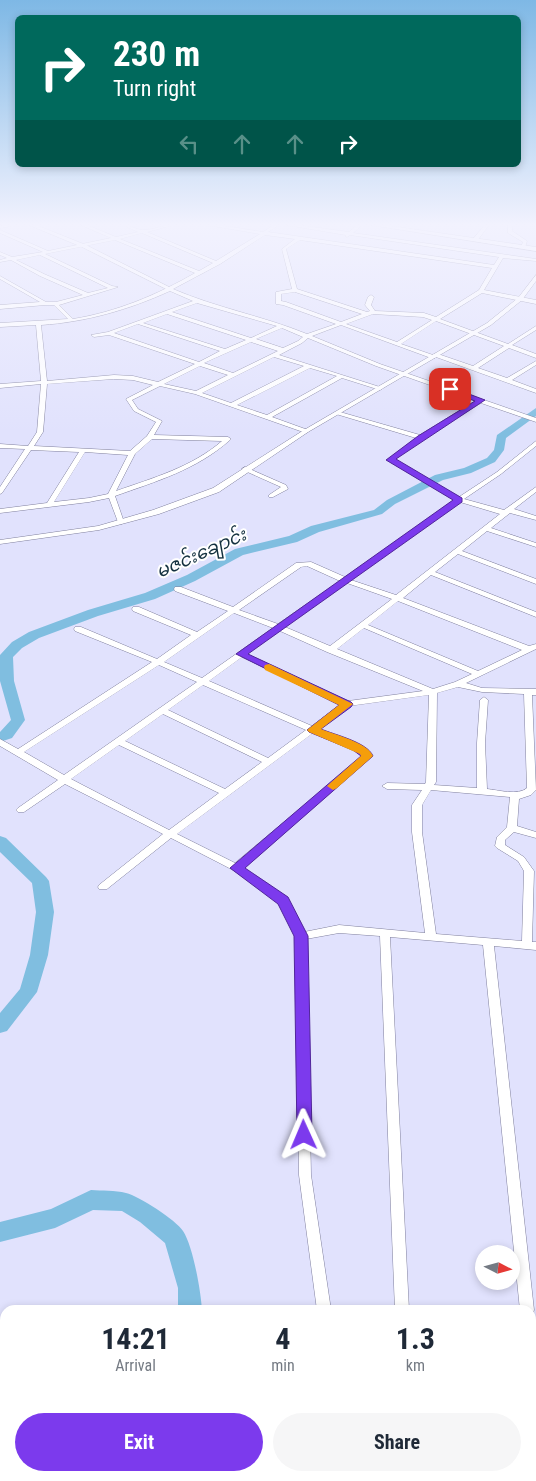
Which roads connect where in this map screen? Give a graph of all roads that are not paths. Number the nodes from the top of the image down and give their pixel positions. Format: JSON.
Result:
{"nodes":[{"id":1,"x":31,"y":294,"type":"edge"},
{"id":2,"x":157,"y":294,"type":"edge"},
{"id":3,"x":182,"y":294,"type":"edge"},
{"id":4,"x":278,"y":294,"type":"edge"},
{"id":5,"x":308,"y":294,"type":"edge"},
{"id":6,"x":476,"y":294,"type":"edge"},
{"id":7,"x":496,"y":294,"type":"edge"},
{"id":8,"x":524,"y":294,"type":"edge"},
{"id":9,"x":87,"y":295,"type":"edge"},
{"id":10,"x":371,"y":297,"type":"dead end"},
{"id":11,"x":520,"y":299,"type":"junction"},
{"id":12,"x":198,"y":301,"type":"junction"},
{"id":13,"x":0,"y":302,"type":"edge"},
{"id":14,"x":46,"y":302,"type":"junction"},
{"id":15,"x":536,"y":302,"type":"edge"},
{"id":16,"x":56,"y":304,"type":"junction"},
{"id":17,"x":17,"y":306,"type":"junction"},
{"id":18,"x":0,"y":307,"type":"edge"},
{"id":19,"x":168,"y":312,"type":"junction"},
{"id":20,"x":370,"y":313,"type":"junction"},
{"id":21,"x":71,"y":320,"type":"junction"},
{"id":22,"x":437,"y":320,"type":"junction"},
{"id":23,"x":38,"y":323,"type":"junction"},
{"id":24,"x":139,"y":323,"type":"junction"},
{"id":25,"x":340,"y":324,"type":"junction"},
{"id":26,"x":0,"y":325,"type":"edge"},
{"id":27,"x":282,"y":326,"type":"junction"},
{"id":28,"x":536,"y":328,"type":"edge"},
{"id":29,"x":109,"y":333,"type":"junction"},
{"id":30,"x":472,"y":333,"type":"junction"},
{"id":31,"x":94,"y":335,"type":"dead end"},
{"id":32,"x":306,"y":336,"type":"junction"},
{"id":33,"x":250,"y":340,"type":"junction"},
{"id":34,"x":397,"y":344,"type":"junction"},
{"id":35,"x":509,"y":345,"type":"junction"},
{"id":36,"x":282,"y":350,"type":"junction"},
{"id":37,"x":225,"y":351,"type":"junction"},
{"id":38,"x":274,"y":355,"type":"junction"},
{"id":39,"x":434,"y":356,"type":"junction"},
{"id":40,"x":536,"y":356,"type":"edge"},
{"id":41,"x":536,"y":363,"type":"edge"},
{"id":42,"x":199,"y":364,"type":"junction"},
{"id":43,"x":309,"y":366,"type":"junction"},
{"id":44,"x":474,"y":368,"type":"junction"},
{"id":45,"x":404,"y":372,"type":"junction"},
{"id":46,"x":233,"y":375,"type":"junction"},
{"id":47,"x":342,"y":376,"type":"junction"},
{"id":48,"x":508,"y":380,"type":"junction"},
{"id":49,"x":44,"y":383,"type":"junction"},
{"id":50,"x":160,"y":384,"type":"junction"},
{"id":51,"x":0,"y":386,"type":"edge"},
{"id":52,"x":380,"y":388,"type":"junction"},
{"id":53,"x":536,"y":391,"type":"edge"},
{"id":54,"x":197,"y":393,"type":"junction"},
{"id":55,"x":481,"y":400,"type":"junction"},
{"id":56,"x":232,"y":405,"type":"junction"},
{"id":57,"x":338,"y":413,"type":"junction"},
{"id":58,"x":268,"y":418,"type":"junction"},
{"id":59,"x":536,"y":420,"type":"edge"},
{"id":60,"x":306,"y":431,"type":"junction"},
{"id":61,"x":150,"y":437,"type":"junction"},
{"id":62,"x":421,"y":437,"type":"junction"},
{"id":63,"x":536,"y":443,"type":"edge"},
{"id":64,"x":0,"y":446,"type":"edge"},
{"id":65,"x":32,"y":447,"type":"junction"},
{"id":66,"x":83,"y":450,"type":"junction"},
{"id":67,"x":132,"y":453,"type":"junction"},
{"id":68,"x":245,"y":469,"type":"junction"},
{"id":69,"x":536,"y":489,"type":"edge"},
{"id":70,"x":0,"y":492,"type":"edge"},
{"id":71,"x":111,"y":495,"type":"junction"},
{"id":72,"x":271,"y":496,"type":"dead end"},
{"id":73,"x":459,"y":500,"type":"junction"},
{"id":74,"x":49,"y":504,"type":"junction"},
{"id":75,"x":0,"y":511,"type":"edge"},
{"id":76,"x":508,"y":512,"type":"junction"},
{"id":77,"x":536,"y":518,"type":"edge"},
{"id":78,"x":121,"y":522,"type":"junction"},
{"id":79,"x":485,"y":528,"type":"junction"},
{"id":80,"x":0,"y":542,"type":"edge"},
{"id":81,"x":536,"y":545,"type":"edge"},
{"id":82,"x":456,"y":552,"type":"junction"},
{"id":83,"x":430,"y":572,"type":"junction"},
{"id":84,"x":345,"y":580,"type":"junction"},
{"id":85,"x":536,"y":582,"type":"edge"},
{"id":86,"x":178,"y":589,"type":"dead end"},
{"id":87,"x":397,"y":598,"type":"junction"},
{"id":88,"x":136,"y":609,"type":"dead end"},
{"id":89,"x":232,"y":610,"type":"junction"},
{"id":90,"x":536,"y":615,"type":"edge"},
{"id":91,"x":363,"y":625,"type":"junction"},
{"id":92,"x":278,"y":627,"type":"junction"},
{"id":93,"x":78,"y":629,"type":"dead end"},
{"id":94,"x":197,"y":635,"type":"junction"},
{"id":95,"x":532,"y":648,"type":"edge"},
{"id":96,"x":330,"y":650,"type":"junction"},
{"id":97,"x":241,"y":654,"type":"junction"},
{"id":98,"x":158,"y":662,"type":"junction"},
{"id":99,"x":478,"y":674,"type":"junction"},
{"id":100,"x":203,"y":681,"type":"junction"},
{"id":101,"x":458,"y":684,"type":"junction"},
{"id":102,"x":433,"y":692,"type":"junction"},
{"id":103,"x":532,"y":692,"type":"edge"},
{"id":104,"x":484,"y":700,"type":"dead end"},
{"id":105,"x":347,"y":704,"type":"junction"},
{"id":106,"x":162,"y":710,"type":"junction"},
{"id":107,"x":312,"y":730,"type":"junction"},
{"id":108,"x":119,"y":741,"type":"junction"},
{"id":109,"x":0,"y":742,"type":"edge"},
{"id":110,"x":16,"y":752,"type":"junction"},
{"id":111,"x":269,"y":762,"type":"junction"},
{"id":112,"x":65,"y":780,"type":"junction"},
{"id":113,"x":387,"y":786,"type":"dead end"},
{"id":114,"x":428,"y":787,"type":"junction"},
{"id":115,"x":482,"y":791,"type":"junction"},
{"id":116,"x":226,"y":793,"type":"junction"},
{"id":117,"x":518,"y":795,"type":"junction"},
{"id":118,"x":21,"y":810,"type":"dead end"},
{"id":119,"x":512,"y":828,"type":"junction"},
{"id":120,"x":170,"y":834,"type":"junction"},
{"id":121,"x":536,"y":834,"type":"edge"},
{"id":122,"x":236,"y":868,"type":"junction"},
{"id":123,"x":103,"y":886,"type":"dead end"},
{"id":124,"x":385,"y":932,"type":"junction"},
{"id":125,"x":301,"y":936,"type":"junction"},
{"id":126,"x":431,"y":938,"type":"junction"},
{"id":127,"x":488,"y":941,"type":"junction"},
{"id":128,"x":532,"y":945,"type":"edge"},
{"id":129,"x":323,"y":1305,"type":"edge"},
{"id":130,"x":402,"y":1305,"type":"edge"},
{"id":131,"x":526,"y":1305,"type":"edge"}],
"edges":[{"from":1,"to":14,"type":"street"},
{"from":2,"to":21,"type":"street"},
{"from":3,"to":12,"type":"street"},
{"from":4,"to":25,"type":"street"},
{"from":5,"to":20,"type":"street"},
{"from":6,"to":22,"type":"street"},
{"from":7,"to":11,"type":"street"},
{"from":8,"to":11,"type":"street"},
{"from":9,"to":16,"type":"street"},
{"from":10,"to":20,"type":"street"},
{"from":11,"to":15,"type":"street"},
{"from":11,"to":30,"type":"street"},
{"from":12,"to":19,"type":"street"},
{"from":12,"to":27,"type":"street"},
{"from":13,"to":17,"type":"street"},
{"from":14,"to":16,"type":"street"},
{"from":14,"to":17,"type":"street"},
{"from":16,"to":21,"type":"street"},
{"from":17,"to":18,"type":"street"},
{"from":19,"to":24,"type":"street"},
{"from":19,"to":33,"type":"street"},
{"from":20,"to":22,"type":"street"},
{"from":20,"to":25,"type":"street"},
{"from":21,"to":23,"type":"street"},
{"from":22,"to":30,"type":"street"},
{"from":22,"to":34,"type":"street"},
{"from":23,"to":26,"type":"street"},
{"from":23,"to":49,"type":"street"},
{"from":24,"to":29,"type":"street"},
{"from":24,"to":37,"type":"street"},
{"from":25,"to":32,"type":"street"},
{"from":25,"to":34,"type":"street"},
{"from":27,"to":32,"type":"street"},
{"from":27,"to":33,"type":"street"},
{"from":28,"to":35,"type":"street"},
{"from":29,"to":31,"type":"street"},
{"from":29,"to":42,"type":"street"},
{"from":30,"to":35,"type":"street"},
{"from":30,"to":39,"type":"street"},
{"from":32,"to":36,"type":"street"},
{"from":32,"to":45,"type":"street"},
{"from":33,"to":36,"type":"street"},
{"from":33,"to":37,"type":"street"},
{"from":34,"to":39,"type":"street"},
{"from":35,"to":40,"type":"street"},
{"from":35,"to":44,"type":"street"},
{"from":36,"to":38,"type":"street"},
{"from":37,"to":42,"type":"street"},
{"from":38,"to":43,"type":"street"},
{"from":38,"to":46,"type":"street"},
{"from":39,"to":44,"type":"street"},
{"from":39,"to":45,"type":"street"},
{"from":41,"to":48,"type":"street"},
{"from":42,"to":46,"type":"street"},
{"from":42,"to":50,"type":"street"},
{"from":43,"to":47,"type":"street"},
{"from":43,"to":56,"type":"street"},
{"from":44,"to":48,"type":"street"},
{"from":45,"to":52,"type":"street"},
{"from":45,"to":55,"type":"street"},
{"from":46,"to":54,"type":"street"},
{"from":47,"to":52,"type":"street"},
{"from":47,"to":58,"type":"street"},
{"from":48,"to":53,"type":"street"},
{"from":49,"to":50,"type":"street"},
{"from":49,"to":51,"type":"street"},
{"from":49,"to":65,"type":"street"},
{"from":50,"to":54,"type":"street"},
{"from":50,"to":61,"type":"street"},
{"from":52,"to":57,"type":"street"},
{"from":54,"to":56,"type":"street"},
{"from":55,"to":59,"type":"street"},
{"from":55,"to":62,"type":"street"},
{"from":56,"to":58,"type":"street"},
{"from":57,"to":60,"type":"street"},
{"from":57,"to":62,"type":"street"},
{"from":58,"to":60,"type":"street"},
{"from":60,"to":68,"type":"street"},
{"from":61,"to":67,"type":"street"},
{"from":61,"to":71,"type":"street"},
{"from":62,"to":73,"type":"street"},
{"from":63,"to":73,"type":"street"},
{"from":64,"to":65,"type":"street"},
{"from":65,"to":66,"type":"street"},
{"from":65,"to":70,"type":"street"},
{"from":66,"to":67,"type":"street"},
{"from":66,"to":74,"type":"street"},
{"from":67,"to":71,"type":"street"},
{"from":68,"to":72,"type":"street"},
{"from":68,"to":78,"type":"street"},
{"from":69,"to":76,"type":"street"},
{"from":71,"to":74,"type":"street"},
{"from":71,"to":78,"type":"street"},
{"from":73,"to":76,"type":"street"},
{"from":73,"to":84,"type":"street"},
{"from":74,"to":75,"type":"street"},
{"from":76,"to":77,"type":"street"},
{"from":76,"to":79,"type":"street"},
{"from":78,"to":80,"type":"street"},
{"from":79,"to":81,"type":"street"},
{"from":79,"to":82,"type":"street"},
{"from":82,"to":83,"type":"street"},
{"from":82,"to":85,"type":"street"},
{"from":83,"to":87,"type":"street"},
{"from":83,"to":90,"type":"street"},
{"from":84,"to":87,"type":"street"},
{"from":84,"to":89,"type":"street"},
{"from":84,"to":92,"type":"street"},
{"from":86,"to":89,"type":"street"},
{"from":87,"to":91,"type":"street"},
{"from":87,"to":95,"type":"street"},
{"from":88,"to":94,"type":"street"},
{"from":89,"to":92,"type":"street"},
{"from":89,"to":94,"type":"street"},
{"from":91,"to":96,"type":"street"},
{"from":91,"to":99,"type":"street"},
{"from":92,"to":96,"type":"street"},
{"from":92,"to":97,"type":"street"},
{"from":93,"to":98,"type":"street"},
{"from":94,"to":98,"type":"street"},
{"from":95,"to":99,"type":"street"},
{"from":96,"to":102,"type":"street"},
{"from":97,"to":100,"type":"street"},
{"from":97,"to":105,"type":"street"},
{"from":98,"to":100,"type":"street"},
{"from":98,"to":110,"type":"street"},
{"from":99,"to":101,"type":"street"},
{"from":100,"to":106,"type":"street"},
{"from":100,"to":107,"type":"street"},
{"from":101,"to":102,"type":"street"},
{"from":101,"to":103,"type":"street"},
{"from":102,"to":105,"type":"street"},
{"from":102,"to":114,"type":"street"},
{"from":103,"to":117,"type":"street"},
{"from":104,"to":115,"type":"street"},
{"from":105,"to":107,"type":"street"},
{"from":106,"to":108,"type":"street"},
{"from":106,"to":111,"type":"street"},
{"from":107,"to":111,"type":"street"},
{"from":107,"to":122,"type":"street"},
{"from":108,"to":112,"type":"street"},
{"from":108,"to":116,"type":"street"},
{"from":109,"to":110,"type":"street"},
{"from":110,"to":112,"type":"street"},
{"from":111,"to":116,"type":"street"},
{"from":112,"to":118,"type":"street"},
{"from":112,"to":120,"type":"street"},
{"from":113,"to":114,"type":"street"},
{"from":114,"to":115,"type":"street"},
{"from":114,"to":126,"type":"street"},
{"from":115,"to":117,"type":"street"},
{"from":116,"to":120,"type":"street"},
{"from":117,"to":119,"type":"street"},
{"from":119,"to":121,"type":"street"},
{"from":119,"to":128,"type":"street"},
{"from":120,"to":122,"type":"street"},
{"from":120,"to":123,"type":"street"},
{"from":122,"to":125,"type":"street"},
{"from":124,"to":125,"type":"street"},
{"from":124,"to":126,"type":"street"},
{"from":124,"to":130,"type":"street"},
{"from":125,"to":129,"type":"street"},
{"from":126,"to":127,"type":"street"},
{"from":127,"to":128,"type":"street"},
{"from":127,"to":131,"type":"street"}]}
